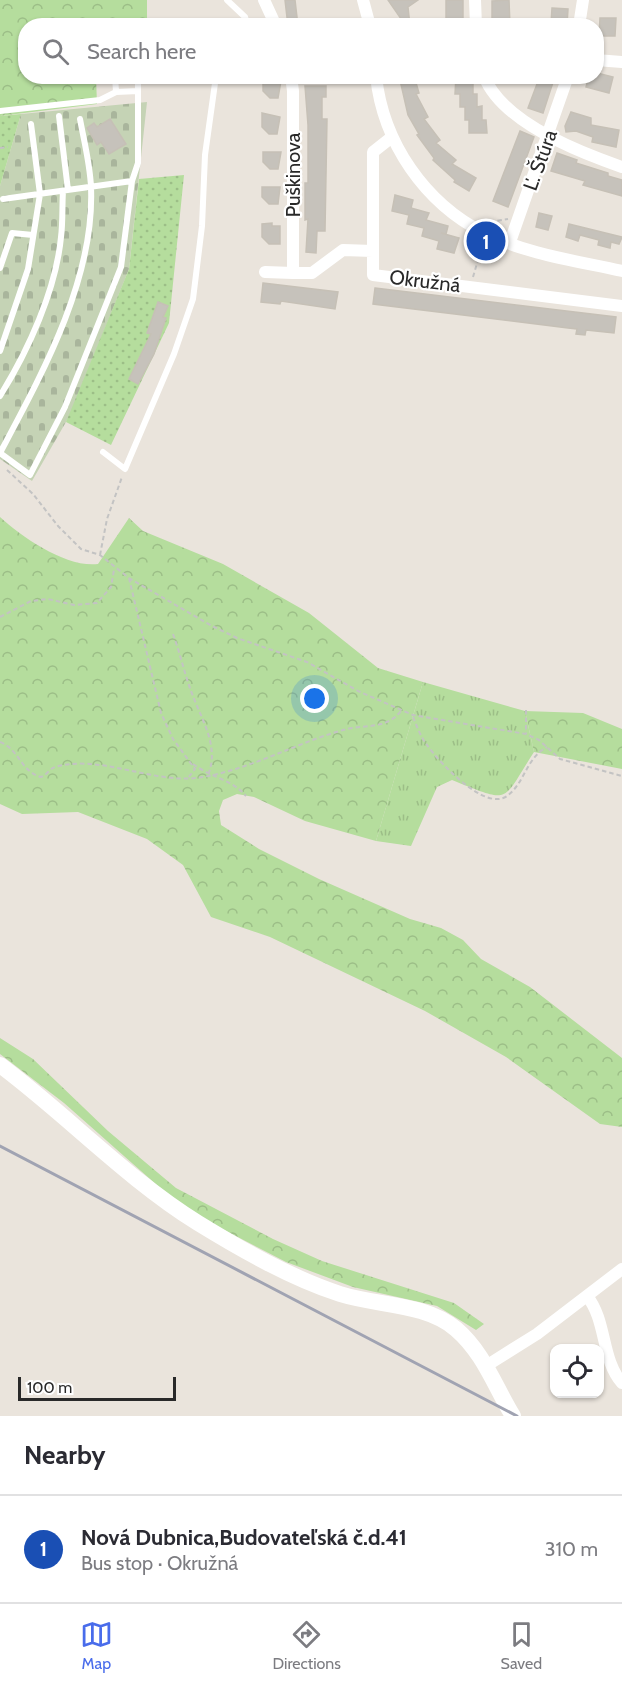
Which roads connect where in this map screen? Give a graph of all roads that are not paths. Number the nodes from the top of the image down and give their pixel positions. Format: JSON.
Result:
{"nodes":[{"id":1,"x":227,"y":0,"type":"edge"},
{"id":2,"x":264,"y":0,"type":"edge"},
{"id":3,"x":363,"y":0,"type":"edge"},
{"id":4,"x":475,"y":0,"type":"edge"},
{"id":5,"x":583,"y":0,"type":"edge"},
{"id":6,"x":245,"y":18,"type":"edge"},
{"id":7,"x":272,"y":18,"type":"edge"},
{"id":8,"x":368,"y":18,"type":"edge"},
{"id":9,"x":476,"y":18,"type":"edge"},
{"id":10,"x":580,"y":18,"type":"edge"},
{"id":11,"x":604,"y":61,"type":"edge"},
{"id":12,"x":622,"y":62,"type":"edge"},
{"id":13,"x":116,"y":84,"type":"edge"},
{"id":14,"x":138,"y":84,"type":"edge"},
{"id":15,"x":215,"y":84,"type":"edge"},
{"id":16,"x":292,"y":84,"type":"edge"},
{"id":17,"x":377,"y":84,"type":"edge"},
{"id":18,"x":489,"y":84,"type":"edge"},
{"id":19,"x":565,"y":84,"type":"edge"},
{"id":20,"x":138,"y":91,"type":"junction"},
{"id":21,"x":116,"y":92,"type":"junction"},
{"id":22,"x":0,"y":111,"type":"edge"},
{"id":23,"x":59,"y":116,"type":"dead end"},
{"id":24,"x":80,"y":118,"type":"dead end"},
{"id":25,"x":31,"y":124,"type":"dead end"},
{"id":26,"x":549,"y":136,"type":"junction"},
{"id":27,"x":392,"y":137,"type":"junction"},
{"id":28,"x":622,"y":167,"type":"edge"},
{"id":29,"x":132,"y":181,"type":"junction"},
{"id":30,"x":91,"y":187,"type":"junction"},
{"id":31,"x":66,"y":190,"type":"junction"},
{"id":32,"x":40,"y":194,"type":"junction"},
{"id":33,"x":3,"y":199,"type":"dead end"},
{"id":34,"x":33,"y":235,"type":"junction"},
{"id":35,"x":510,"y":242,"type":"junction"},
{"id":36,"x":373,"y":251,"type":"junction"},
{"id":37,"x":0,"y":268,"type":"edge"},
{"id":38,"x":622,"y":271,"type":"edge"},
{"id":39,"x":265,"y":272,"type":"dead end"},
{"id":40,"x":293,"y":273,"type":"junction"},
{"id":41,"x":622,"y":306,"type":"edge"},
{"id":42,"x":0,"y":351,"type":"edge"},
{"id":43,"x":0,"y":396,"type":"edge"},
{"id":44,"x":103,"y":452,"type":"dead end"},
{"id":45,"x":0,"y":1065,"type":"edge"},
{"id":46,"x":622,"y":1269,"type":"edge"},
{"id":47,"x":587,"y":1296,"type":"junction"},
{"id":48,"x":486,"y":1366,"type":"junction"},
{"id":49,"x":622,"y":1383,"type":"edge"},
{"id":50,"x":513,"y":1416,"type":"edge"}],
"edges":[{"from":1,"to":6,"type":"lane"},
{"from":2,"to":7,"type":"street"},
{"from":3,"to":8,"type":"street"},
{"from":4,"to":9,"type":"street"},
{"from":5,"to":10,"type":"street"},
{"from":11,"to":12,"type":"street"},
{"from":13,"to":21,"type":"lane"},
{"from":14,"to":20,"type":"lane"},
{"from":15,"to":44,"type":"lane"},
{"from":16,"to":40,"type":"street","name":"Puškinova"},
{"from":17,"to":27,"type":"street"},
{"from":18,"to":26,"type":"street"},
{"from":19,"to":26,"type":"street","name":"Ľ. Štúra"},
{"from":20,"to":21,"type":"lane"},
{"from":20,"to":29,"type":"lane"},
{"from":21,"to":22,"type":"lane"},
{"from":23,"to":31,"type":"lane"},
{"from":24,"to":30,"type":"lane"},
{"from":25,"to":32,"type":"lane"},
{"from":26,"to":28,"type":"street"},
{"from":26,"to":35,"type":"street","name":"Ľ. Štúra"},
{"from":27,"to":35,"type":"street"},
{"from":27,"to":36,"type":"street","name":"Okružná"},
{"from":29,"to":30,"type":"lane"},
{"from":29,"to":30,"type":"lane"},
{"from":30,"to":31,"type":"lane"},
{"from":31,"to":32,"type":"lane"},
{"from":31,"to":43,"type":"lane"},
{"from":32,"to":33,"type":"lane"},
{"from":32,"to":34,"type":"lane"},
{"from":34,"to":37,"type":"lane"},
{"from":34,"to":42,"type":"lane"},
{"from":35,"to":38,"type":"street"},
{"from":36,"to":40,"type":"street"},
{"from":36,"to":41,"type":"street","name":"Okružná"},
{"from":39,"to":40,"type":"street"},
{"from":45,"to":48,"type":"main road"},
{"from":46,"to":47,"type":"street"},
{"from":47,"to":48,"type":"street"},
{"from":47,"to":49,"type":"street"},
{"from":48,"to":50,"type":"main road"}]}
